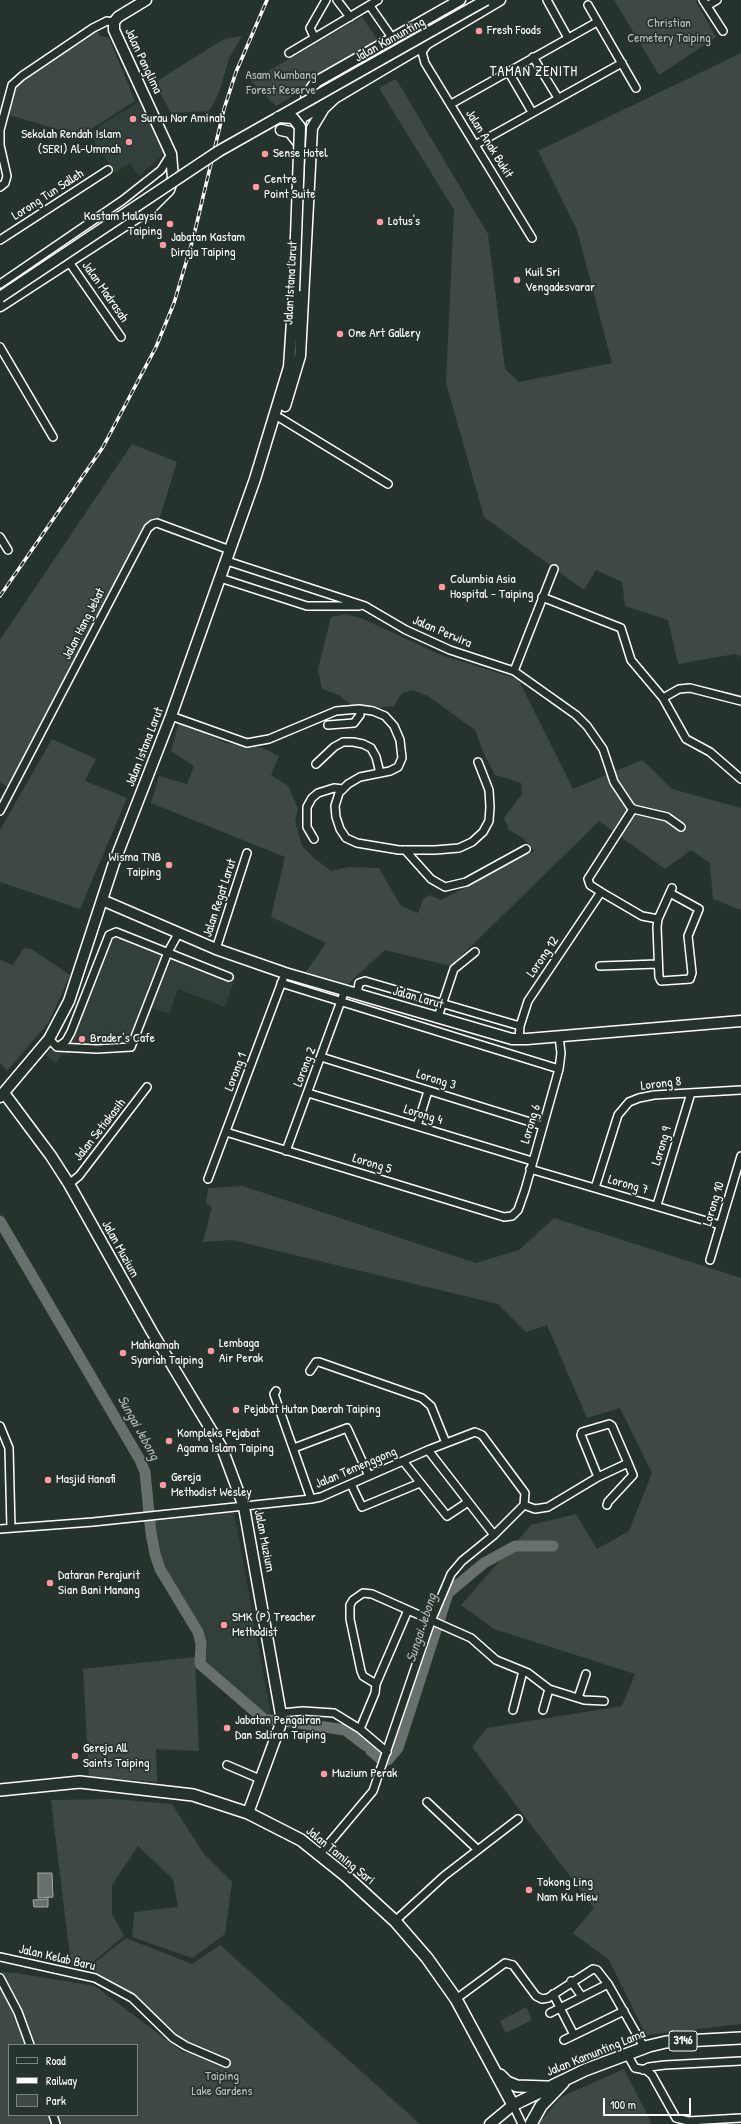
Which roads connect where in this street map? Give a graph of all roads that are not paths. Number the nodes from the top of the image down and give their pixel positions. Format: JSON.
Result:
{"nodes":[{"id":1,"x":146,"y":0,"type":"edge"},
{"id":2,"x":326,"y":0,"type":"edge"},
{"id":3,"x":337,"y":0,"type":"edge"},
{"id":4,"x":378,"y":0,"type":"edge"},
{"id":5,"x":460,"y":0,"type":"edge"},
{"id":6,"x":474,"y":0,"type":"edge"},
{"id":7,"x":486,"y":0,"type":"edge"},
{"id":8,"x":500,"y":0,"type":"edge"},
{"id":9,"x":547,"y":0,"type":"edge"},
{"id":10,"x":717,"y":0,"type":"edge"},
{"id":11,"x":705,"y":3,"type":"edge"},
{"id":12,"x":588,"y":5,"type":"dead end"},
{"id":13,"x":370,"y":6,"type":"junction"},
{"id":14,"x":350,"y":17,"type":"junction"},
{"id":15,"x":114,"y":22,"type":"junction"},
{"id":16,"x":597,"y":22,"type":"junction"},
{"id":17,"x":723,"y":31,"type":"dead end"},
{"id":18,"x":314,"y":37,"type":"junction"},
{"id":19,"x":568,"y":38,"type":"junction"},
{"id":20,"x":393,"y":39,"type":"junction"},
{"id":21,"x":431,"y":40,"type":"junction"},
{"id":22,"x":289,"y":52,"type":"dead end"},
{"id":23,"x":408,"y":52,"type":"junction"},
{"id":24,"x":533,"y":57,"type":"junction"},
{"id":25,"x":425,"y":63,"type":"junction"},
{"id":26,"x":622,"y":63,"type":"junction"},
{"id":27,"x":508,"y":71,"type":"junction"},
{"id":28,"x":636,"y":88,"type":"dead end"},
{"id":29,"x":342,"y":92,"type":"junction"},
{"id":30,"x":307,"y":95,"type":"junction"},
{"id":31,"x":558,"y":98,"type":"junction"},
{"id":32,"x":451,"y":104,"type":"junction"},
{"id":33,"x":532,"y":112,"type":"junction"},
{"id":34,"x":278,"y":117,"type":"junction"},
{"id":35,"x":301,"y":118,"type":"junction"},
{"id":36,"x":313,"y":126,"type":"junction"},
{"id":37,"x":281,"y":130,"type":"dead end"},
{"id":38,"x":297,"y":141,"type":"junction"},
{"id":39,"x":476,"y":145,"type":"junction"},
{"id":40,"x":171,"y":154,"type":"junction"},
{"id":41,"x":108,"y":170,"type":"dead end"},
{"id":42,"x":0,"y":187,"type":"edge"},
{"id":43,"x":532,"y":238,"type":"dead end"},
{"id":44,"x":0,"y":240,"type":"edge"},
{"id":45,"x":69,"y":262,"type":"junction"},
{"id":46,"x":0,"y":284,"type":"edge"},
{"id":47,"x":0,"y":289,"type":"edge"},
{"id":48,"x":0,"y":296,"type":"edge"},
{"id":49,"x":0,"y":306,"type":"edge"},
{"id":50,"x":121,"y":337,"type":"dead end"},
{"id":51,"x":0,"y":347,"type":"edge"},
{"id":52,"x":289,"y":348,"type":"junction"},
{"id":53,"x":280,"y":418,"type":"junction"},
{"id":54,"x":53,"y":437,"type":"dead end"},
{"id":55,"x":255,"y":479,"type":"junction"},
{"id":56,"x":388,"y":484,"type":"dead end"},
{"id":57,"x":0,"y":537,"type":"edge"},
{"id":58,"x":8,"y":550,"type":"dead end"},
{"id":59,"x":230,"y":550,"type":"junction"},
{"id":60,"x":227,"y":561,"type":"junction"},
{"id":61,"x":554,"y":569,"type":"dead end"},
{"id":62,"x":220,"y":578,"type":"junction"},
{"id":63,"x":542,"y":596,"type":"junction"},
{"id":64,"x":365,"y":606,"type":"junction"},
{"id":65,"x":514,"y":671,"type":"junction"},
{"id":66,"x":662,"y":698,"type":"junction"},
{"id":67,"x":741,"y":701,"type":"edge"},
{"id":68,"x":359,"y":709,"type":"junction"},
{"id":69,"x":171,"y":716,"type":"junction"},
{"id":70,"x":328,"y":725,"type":"dead end"},
{"id":71,"x":478,"y":762,"type":"dead end"},
{"id":72,"x":316,"y":764,"type":"dead end"},
{"id":73,"x":380,"y":773,"type":"junction"},
{"id":74,"x":741,"y":779,"type":"edge"},
{"id":75,"x":343,"y":789,"type":"junction"},
{"id":76,"x":633,"y":809,"type":"junction"},
{"id":77,"x":0,"y":811,"type":"edge"},
{"id":78,"x":681,"y":827,"type":"dead end"},
{"id":79,"x":314,"y":839,"type":"dead end"},
{"id":80,"x":526,"y":849,"type":"dead end"},
{"id":81,"x":405,"y":850,"type":"junction"},
{"id":82,"x":247,"y":853,"type":"dead end"},
{"id":83,"x":600,"y":892,"type":"junction"},
{"id":84,"x":102,"y":900,"type":"junction"},
{"id":85,"x":658,"y":919,"type":"junction"},
{"id":86,"x":178,"y":934,"type":"junction"},
{"id":87,"x":216,"y":949,"type":"junction"},
{"id":88,"x":168,"y":952,"type":"junction"},
{"id":89,"x":475,"y":952,"type":"dead end"},
{"id":90,"x":658,"y":964,"type":"junction"},
{"id":91,"x":600,"y":966,"type":"dead end"},
{"id":92,"x":285,"y":973,"type":"junction"},
{"id":93,"x":230,"y":977,"type":"dead end"},
{"id":94,"x":281,"y":983,"type":"junction"},
{"id":95,"x":345,"y":990,"type":"junction"},
{"id":96,"x":356,"y":994,"type":"junction"},
{"id":97,"x":341,"y":1003,"type":"junction"},
{"id":98,"x":443,"y":1004,"type":"junction"},
{"id":99,"x":438,"y":1017,"type":"junction"},
{"id":100,"x":741,"y":1020,"type":"edge"},
{"id":101,"x":58,"y":1023,"type":"junction"},
{"id":102,"x":520,"y":1026,"type":"junction"},
{"id":103,"x":559,"y":1036,"type":"junction"},
{"id":104,"x":49,"y":1040,"type":"junction"},
{"id":105,"x":519,"y":1040,"type":"junction"},
{"id":106,"x":58,"y":1047,"type":"junction"},
{"id":107,"x":35,"y":1054,"type":"junction"},
{"id":108,"x":321,"y":1057,"type":"junction"},
{"id":109,"x":559,"y":1069,"type":"junction"},
{"id":110,"x":147,"y":1087,"type":"dead end"},
{"id":111,"x":428,"y":1090,"type":"junction"},
{"id":112,"x":741,"y":1090,"type":"edge"},
{"id":113,"x":1,"y":1092,"type":"edge"},
{"id":114,"x":308,"y":1093,"type":"junction"},
{"id":115,"x":691,"y":1093,"type":"junction"},
{"id":116,"x":418,"y":1126,"type":"junction"},
{"id":117,"x":543,"y":1126,"type":"junction"},
{"id":118,"x":226,"y":1132,"type":"junction"},
{"id":119,"x":286,"y":1151,"type":"junction"},
{"id":120,"x":741,"y":1156,"type":"edge"},
{"id":121,"x":532,"y":1161,"type":"junction"},
{"id":122,"x":530,"y":1169,"type":"junction"},
{"id":123,"x":208,"y":1179,"type":"dead end"},
{"id":124,"x":69,"y":1184,"type":"junction"},
{"id":125,"x":595,"y":1188,"type":"junction"},
{"id":126,"x":657,"y":1205,"type":"junction"},
{"id":127,"x":512,"y":1216,"type":"joint"},
{"id":128,"x":720,"y":1225,"type":"junction"},
{"id":129,"x":710,"y":1260,"type":"dead end"},
{"id":130,"x":310,"y":1371,"type":"dead end"},
{"id":131,"x":276,"y":1391,"type":"dead end"},
{"id":132,"x":0,"y":1426,"type":"edge"},
{"id":133,"x":446,"y":1443,"type":"junction"},
{"id":134,"x":294,"y":1448,"type":"junction"},
{"id":135,"x":428,"y":1450,"type":"junction"},
{"id":136,"x":403,"y":1461,"type":"junction"},
{"id":137,"x":628,"y":1463,"type":"junction"},
{"id":138,"x":369,"y":1476,"type":"junction"},
{"id":139,"x":598,"y":1477,"type":"junction"},
{"id":140,"x":420,"y":1483,"type":"junction"},
{"id":141,"x":352,"y":1484,"type":"junction"},
{"id":142,"x":311,"y":1499,"type":"junction"},
{"id":143,"x":468,"y":1502,"type":"junction"},
{"id":144,"x":524,"y":1502,"type":"junction"},
{"id":145,"x":608,"y":1505,"type":"dead end"},
{"id":146,"x":244,"y":1507,"type":"junction"},
{"id":147,"x":11,"y":1528,"type":"junction"},
{"id":148,"x":0,"y":1529,"type":"edge"},
{"id":149,"x":494,"y":1535,"type":"junction"},
{"id":150,"x":408,"y":1610,"type":"junction"},
{"id":151,"x":431,"y":1620,"type":"junction"},
{"id":152,"x":523,"y":1671,"type":"junction"},
{"id":153,"x":586,"y":1674,"type":"dead end"},
{"id":154,"x":376,"y":1684,"type":"junction"},
{"id":155,"x":549,"y":1689,"type":"junction"},
{"id":156,"x":578,"y":1698,"type":"junction"},
{"id":157,"x":604,"y":1701,"type":"dead end"},
{"id":158,"x":513,"y":1710,"type":"dead end"},
{"id":159,"x":543,"y":1710,"type":"dead end"},
{"id":160,"x":281,"y":1713,"type":"junction"},
{"id":161,"x":360,"y":1729,"type":"junction"},
{"id":162,"x":387,"y":1752,"type":"junction"},
{"id":163,"x":227,"y":1765,"type":"dead end"},
{"id":164,"x":260,"y":1778,"type":"junction"},
{"id":165,"x":0,"y":1790,"type":"edge"},
{"id":166,"x":427,"y":1802,"type":"dead end"},
{"id":167,"x":248,"y":1813,"type":"junction"},
{"id":168,"x":518,"y":1819,"type":"dead end"},
{"id":169,"x":477,"y":1849,"type":"junction"},
{"id":170,"x":320,"y":1854,"type":"junction"},
{"id":171,"x":395,"y":1922,"type":"junction"},
{"id":172,"x":0,"y":1957,"type":"edge"},
{"id":173,"x":0,"y":1978,"type":"edge"},
{"id":174,"x":571,"y":1981,"type":"junction"},
{"id":175,"x":608,"y":1984,"type":"junction"},
{"id":176,"x":553,"y":1994,"type":"junction"},
{"id":177,"x":582,"y":1997,"type":"junction"},
{"id":178,"x":456,"y":2000,"type":"junction"},
{"id":179,"x":560,"y":2008,"type":"junction"},
{"id":180,"x":624,"y":2011,"type":"junction"},
{"id":181,"x":550,"y":2013,"type":"dead end"},
{"id":182,"x":574,"y":2035,"type":"junction"},
{"id":183,"x":741,"y":2038,"type":"edge"},
{"id":184,"x":564,"y":2040,"type":"dead end"},
{"id":185,"x":30,"y":2044,"type":"edge"},
{"id":186,"x":644,"y":2048,"type":"junction"},
{"id":187,"x":627,"y":2054,"type":"junction"},
{"id":188,"x":741,"y":2061,"type":"edge"},
{"id":189,"x":226,"y":2063,"type":"dead end"},
{"id":190,"x":643,"y":2070,"type":"junction"},
{"id":191,"x":497,"y":2072,"type":"junction"},
{"id":192,"x":570,"y":2078,"type":"junction"},
{"id":193,"x":548,"y":2087,"type":"junction"},
{"id":194,"x":513,"y":2105,"type":"junction"},
{"id":195,"x":741,"y":2118,"type":"edge"},
{"id":196,"x":490,"y":2124,"type":"edge"},
{"id":197,"x":522,"y":2124,"type":"edge"},
{"id":198,"x":531,"y":2124,"type":"edge"}],
"edges":[{"from":1,"to":15,"type":"main road","name":"Jalan Panglima"},
{"from":2,"to":18,"type":"street"},
{"from":3,"to":14,"type":"street"},
{"from":4,"to":13,"type":"street"},
{"from":5,"to":20,"type":"main road","name":"Jalan Kamunting"},
{"from":6,"to":47,"type":"main road","name":"Jalan Kamunting"},
{"from":7,"to":34,"type":"main road","name":"Jalan Kamunting","bridge":true},
{"from":8,"to":21,"type":"main road","name":"Jalan Kamunting"},
{"from":9,"to":19,"type":"street"},
{"from":10,"to":11,"type":"street"},
{"from":11,"to":17,"type":"street"},
{"from":12,"to":16,"type":"street"},
{"from":13,"to":14,"type":"street"},
{"from":13,"to":20,"type":"street"},
{"from":14,"to":18,"type":"street"},
{"from":15,"to":40,"type":"main road","name":"Jalan Panglima"},
{"from":15,"to":42,"type":"street","name":"Jalan Panglima"},
{"from":16,"to":19,"type":"street"},
{"from":16,"to":26,"type":"street"},
{"from":18,"to":22,"type":"street"},
{"from":19,"to":24,"type":"street"},
{"from":20,"to":30,"type":"main road","name":"Jalan Kamunting"},
{"from":21,"to":23,"type":"main road","name":"Jalan Kamunting"},
{"from":21,"to":25,"type":"street"},
{"from":23,"to":25,"type":"street","name":"Jalan Anak Bukit"},
{"from":23,"to":29,"type":"main road","name":"Jalan Kamunting"},
{"from":24,"to":27,"type":"street"},
{"from":24,"to":31,"type":"street"},
{"from":25,"to":32,"type":"street","name":"Jalan Anak Bukit"},
{"from":26,"to":28,"type":"street"},
{"from":26,"to":31,"type":"street"},
{"from":27,"to":32,"type":"street"},
{"from":27,"to":33,"type":"street"},
{"from":29,"to":30,"type":"main road"},
{"from":29,"to":35,"type":"main road"},
{"from":29,"to":36,"type":"main road","name":"Jalan Istana Larut"},
{"from":30,"to":35,"type":"main road","name":"Jalan Kamunting"},
{"from":31,"to":33,"type":"street"},
{"from":32,"to":39,"type":"street","name":"Jalan Anak Bukit"},
{"from":33,"to":39,"type":"street"},
{"from":34,"to":48,"type":"main road","name":"Jalan Kamunting","bridge":true},
{"from":34,"to":52,"type":"main road","name":"Jalan Istana Larut","bridge":true},
{"from":35,"to":36,"type":"main road"},
{"from":35,"to":38,"type":"main road","name":"Jalan Istana Larut"},
{"from":36,"to":53,"type":"main road","name":"Jalan Istana Larut"},
{"from":37,"to":38,"type":"main road"},
{"from":38,"to":52,"type":"main road","name":"Jalan Istana Larut"},
{"from":39,"to":43,"type":"street","name":"Jalan Anak Bukit"},
{"from":40,"to":45,"type":"main road","name":"Jalan Panglima"},
{"from":40,"to":46,"type":"street"},
{"from":41,"to":44,"type":"street","name":"Lorong Tun Salleh"},
{"from":45,"to":49,"type":"main road","name":"Jalan Panglima"},
{"from":45,"to":50,"type":"street","name":"Jalan Madrasah"},
{"from":51,"to":54,"type":"street"},
{"from":52,"to":55,"type":"main road","name":"Jalan Istana Larut"},
{"from":53,"to":55,"type":"main road","name":"Jalan Istana Larut"},
{"from":53,"to":56,"type":"street"},
{"from":55,"to":59,"type":"main road","name":"Jalan Istana Larut"},
{"from":57,"to":58,"type":"street"},
{"from":59,"to":60,"type":"main road","name":"Jalan Istana Larut"},
{"from":59,"to":77,"type":"street","name":"Jalan Hang Jebat"},
{"from":60,"to":62,"type":"main road","name":"Jalan Istana Larut"},
{"from":60,"to":64,"type":"street","name":"Jalan Perwira"},
{"from":61,"to":63,"type":"street"},
{"from":62,"to":64,"type":"street"},
{"from":62,"to":69,"type":"main road","name":"Jalan Istana Larut"},
{"from":63,"to":65,"type":"street"},
{"from":63,"to":66,"type":"street"},
{"from":64,"to":65,"type":"street","name":"Jalan Perwira"},
{"from":65,"to":76,"type":"street","name":"Jalan Perwira"},
{"from":66,"to":67,"type":"street"},
{"from":66,"to":74,"type":"street"},
{"from":68,"to":69,"type":"street"},
{"from":68,"to":70,"type":"street"},
{"from":68,"to":73,"type":"street"},
{"from":69,"to":84,"type":"main road","name":"Jalan Istana Larut"},
{"from":71,"to":81,"type":"street"},
{"from":72,"to":73,"type":"street"},
{"from":73,"to":75,"type":"street"},
{"from":75,"to":79,"type":"street"},
{"from":75,"to":81,"type":"street"},
{"from":76,"to":78,"type":"street"},
{"from":76,"to":83,"type":"street"},
{"from":80,"to":81,"type":"street"},
{"from":82,"to":87,"type":"street","name":"Jalan Regat Larut"},
{"from":83,"to":85,"type":"street"},
{"from":83,"to":102,"type":"street","name":"Lorong 12"},
{"from":84,"to":86,"type":"main road","name":"Jalan Larut"},
{"from":84,"to":101,"type":"main road","name":"Jalan Istana Larut"},
{"from":85,"to":90,"type":"street"},
{"from":85,"to":90,"type":"street"},
{"from":86,"to":87,"type":"main road","name":"Jalan Larut"},
{"from":86,"to":88,"type":"street"},
{"from":87,"to":92,"type":"main road","name":"Jalan Larut"},
{"from":88,"to":93,"type":"street"},
{"from":88,"to":106,"type":"street"},
{"from":88,"to":106,"type":"street"},
{"from":89,"to":98,"type":"street"},
{"from":90,"to":91,"type":"street"},
{"from":92,"to":94,"type":"street","name":"Lorong 1"},
{"from":92,"to":95,"type":"main road","name":"Jalan Larut"},
{"from":94,"to":97,"type":"street","name":"Jalan Larut"},
{"from":94,"to":118,"type":"street","name":"Lorong 1"},
{"from":95,"to":96,"type":"main road","name":"Jalan Larut"},
{"from":95,"to":97,"type":"street","name":"Lorong 2"},
{"from":96,"to":98,"type":"street"},
{"from":96,"to":99,"type":"main road","name":"Jalan Larut"},
{"from":97,"to":108,"type":"street","name":"Lorong 2"},
{"from":97,"to":109,"type":"street","name":"Jalan Larut"},
{"from":98,"to":99,"type":"street"},
{"from":98,"to":102,"type":"street"},
{"from":99,"to":105,"type":"main road","name":"Jalan Larut"},
{"from":100,"to":103,"type":"main road","name":"Jalan Larut"},
{"from":101,"to":104,"type":"main road","name":"Jalan Istana Larut"},
{"from":101,"to":107,"type":"main road","name":"Jalan Istana Larut"},
{"from":102,"to":105,"type":"street","name":"Lorong 12"},
{"from":103,"to":105,"type":"main road","name":"Jalan Larut"},
{"from":103,"to":109,"type":"street","name":"Lorong 6"},
{"from":104,"to":106,"type":"street"},
{"from":104,"to":107,"type":"main road","name":"Jalan Istana Larut"},
{"from":107,"to":113,"type":"main road","name":"Jalan Istana Larut"},
{"from":108,"to":111,"type":"street","name":"Lorong 3"},
{"from":108,"to":114,"type":"street","name":"Lorong 2"},
{"from":109,"to":117,"type":"street","name":"Lorong 6"},
{"from":110,"to":124,"type":"street","name":"Jalan Setiakasih"},
{"from":111,"to":116,"type":"street"},
{"from":111,"to":117,"type":"street","name":"Lorong 3"},
{"from":112,"to":115,"type":"street","name":"Lorong 8"},
{"from":113,"to":124,"type":"main road","name":"Jalan Muzium"},
{"from":114,"to":116,"type":"street","name":"Lorong 4"},
{"from":114,"to":119,"type":"street","name":"Lorong 2"},
{"from":115,"to":125,"type":"street","name":"Lorong 8"},
{"from":115,"to":126,"type":"street","name":"Lorong 9"},
{"from":116,"to":121,"type":"street","name":"Lorong 4"},
{"from":117,"to":121,"type":"street","name":"Lorong 6"},
{"from":118,"to":119,"type":"street","name":"Lorong 5"},
{"from":118,"to":123,"type":"street","name":"Lorong 1"},
{"from":119,"to":127,"type":"street","name":"Lorong 5"},
{"from":120,"to":128,"type":"street","name":"Lorong 10"},
{"from":121,"to":122,"type":"street","name":"Lorong 6"},
{"from":122,"to":125,"type":"street","name":"Lorong 7"},
{"from":122,"to":127,"type":"street","name":"Lorong 6"},
{"from":124,"to":146,"type":"main road","name":"Jalan Muzium"},
{"from":125,"to":126,"type":"street","name":"Lorong 7"},
{"from":126,"to":128,"type":"street","name":"Lorong 7"},
{"from":128,"to":129,"type":"street","name":"Lorong 10"},
{"from":130,"to":133,"type":"street"},
{"from":131,"to":134,"type":"street"},
{"from":132,"to":147,"type":"street"},
{"from":133,"to":135,"type":"street","name":"Jalan Temenggong"},
{"from":133,"to":144,"type":"street","name":"Jalan Temenggong"},
{"from":134,"to":138,"type":"street"},
{"from":134,"to":142,"type":"street"},
{"from":135,"to":136,"type":"street","name":"Jalan Temenggong"},
{"from":135,"to":143,"type":"street"},
{"from":136,"to":138,"type":"street","name":"Jalan Temenggong"},
{"from":136,"to":140,"type":"street"},
{"from":137,"to":139,"type":"street"},
{"from":137,"to":139,"type":"street"},
{"from":137,"to":145,"type":"street"},
{"from":138,"to":141,"type":"street","name":"Jalan Temenggong"},
{"from":139,"to":144,"type":"street"},
{"from":140,"to":141,"type":"street"},
{"from":140,"to":143,"type":"street"},
{"from":141,"to":142,"type":"street","name":"Jalan Temenggong"},
{"from":142,"to":146,"type":"street","name":"Jalan Temenggong"},
{"from":143,"to":149,"type":"street"},
{"from":144,"to":149,"type":"street"},
{"from":146,"to":147,"type":"street","name":"Jalan Temenggong"},
{"from":146,"to":160,"type":"main road","name":"Jalan Muzium"},
{"from":147,"to":148,"type":"street","name":"Jalan Temenggong"},
{"from":149,"to":151,"type":"street"},
{"from":150,"to":151,"type":"street"},
{"from":150,"to":154,"type":"street"},
{"from":150,"to":154,"type":"street"},
{"from":151,"to":152,"type":"street"},
{"from":151,"to":162,"type":"street"},
{"from":152,"to":155,"type":"street"},
{"from":152,"to":158,"type":"street"},
{"from":153,"to":156,"type":"street"},
{"from":154,"to":161,"type":"street"},
{"from":155,"to":156,"type":"street"},
{"from":155,"to":159,"type":"street"},
{"from":156,"to":157,"type":"street"},
{"from":160,"to":161,"type":"street"},
{"from":160,"to":164,"type":"main road","name":"Jalan Muzium"},
{"from":161,"to":162,"type":"street"},
{"from":162,"to":170,"type":"street"},
{"from":163,"to":164,"type":"street"},
{"from":164,"to":167,"type":"main road","name":"Jalan Muzium"},
{"from":165,"to":167,"type":"main road","name":"Jalan Taming Sari"},
{"from":166,"to":169,"type":"street"},
{"from":167,"to":170,"type":"main road","name":"Jalan Taming Sari"},
{"from":168,"to":169,"type":"street"},
{"from":169,"to":171,"type":"street"},
{"from":170,"to":171,"type":"main road","name":"Jalan Taming Sari"},
{"from":171,"to":178,"type":"main road","name":"Jalan Taming Sari"},
{"from":172,"to":189,"type":"street","name":"Jalan Kelab Baru"},
{"from":173,"to":185,"type":"street"},
{"from":174,"to":175,"type":"street"},
{"from":174,"to":176,"type":"street"},
{"from":174,"to":177,"type":"street"},
{"from":175,"to":177,"type":"street"},
{"from":175,"to":180,"type":"street"},
{"from":176,"to":178,"type":"street"},
{"from":176,"to":179,"type":"street"},
{"from":177,"to":179,"type":"street"},
{"from":178,"to":191,"type":"main road","name":"Jalan Taming Sari"},
{"from":179,"to":181,"type":"street"},
{"from":179,"to":182,"type":"street"},
{"from":180,"to":182,"type":"street"},
{"from":180,"to":186,"type":"street"},
{"from":182,"to":184,"type":"street"},
{"from":183,"to":186,"type":"main road","name":"Jalan Kamunting Lama","number":"3146"},
{"from":186,"to":187,"type":"main road","name":"Jalan Kamunting Lama","number":"3146"},
{"from":187,"to":190,"type":"street"},
{"from":187,"to":192,"type":"main road","name":"Jalan Kamunting Lama","number":"3146"},
{"from":188,"to":190,"type":"street"},
{"from":190,"to":195,"type":"street"},
{"from":191,"to":193,"type":"main road"},
{"from":191,"to":194,"type":"main road","name":"Jalan Taming Sari"},
{"from":192,"to":193,"type":"main road","name":"Jalan Kamunting Lama","number":"3146"},
{"from":192,"to":198,"type":"main road"},
{"from":193,"to":194,"type":"main road","name":"Jalan Kamunting Lama","number":"3146"},
{"from":194,"to":196,"type":"main road"},
{"from":194,"to":197,"type":"street"}]}
